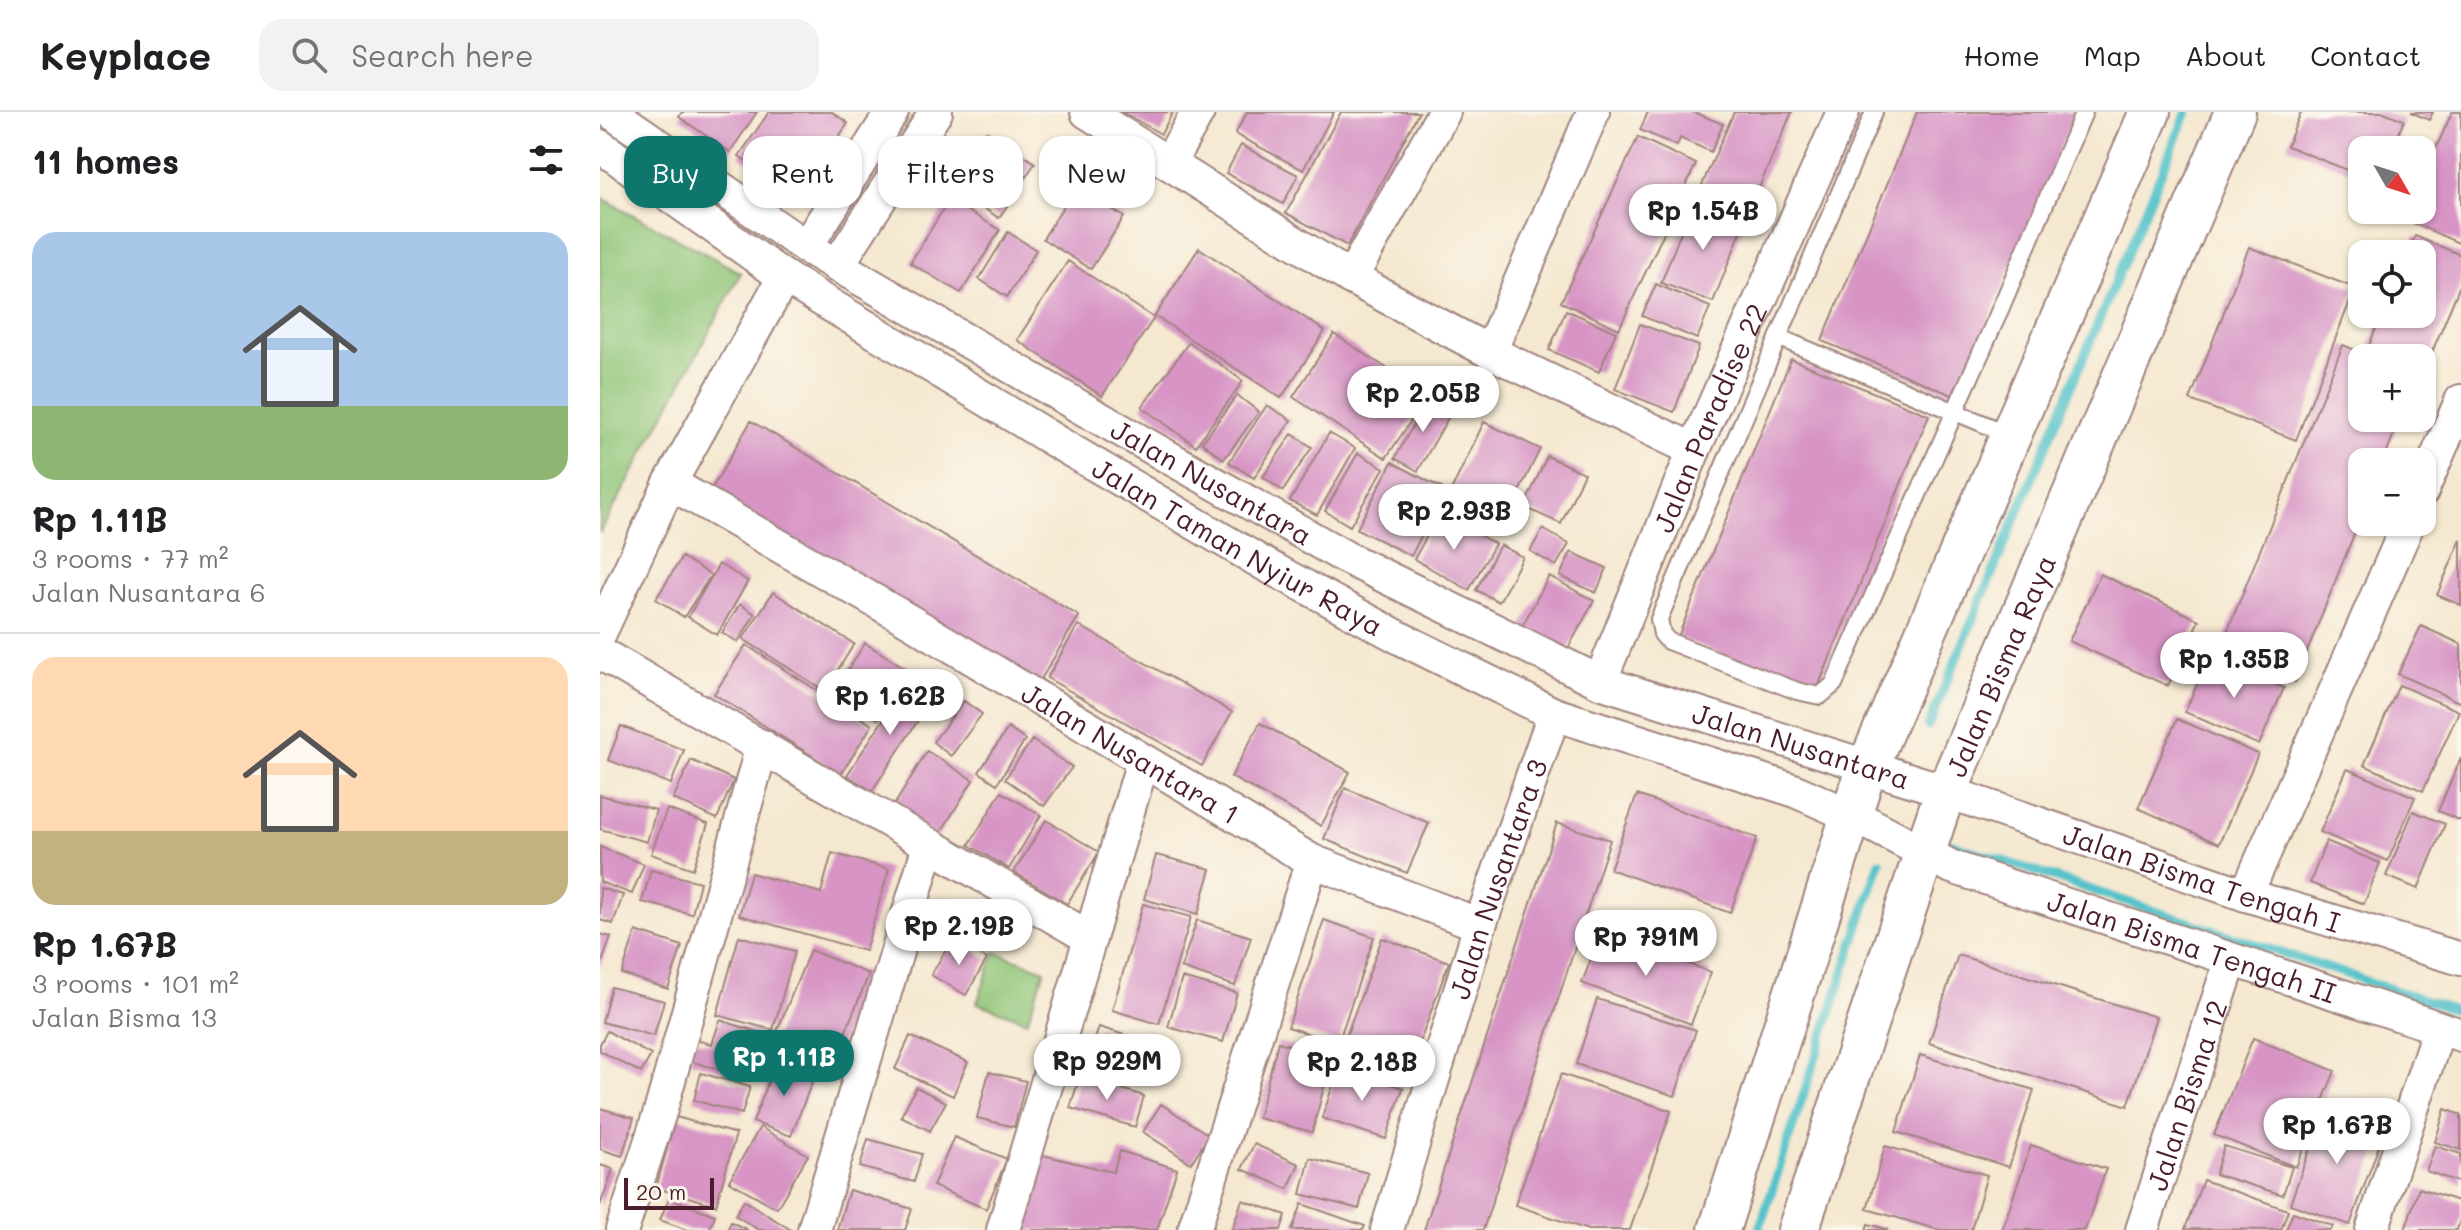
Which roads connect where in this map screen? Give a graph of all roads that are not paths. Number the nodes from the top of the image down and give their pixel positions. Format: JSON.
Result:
{"nodes":[{"id":1,"x":611,"y":112,"type":"edge"},
{"id":2,"x":892,"y":112,"type":"edge"},
{"id":3,"x":936,"y":112,"type":"edge"},
{"id":4,"x":1087,"y":112,"type":"edge"},
{"id":5,"x":1198,"y":112,"type":"edge"},
{"id":6,"x":1444,"y":112,"type":"edge"},
{"id":7,"x":1593,"y":112,"type":"edge"},
{"id":8,"x":1843,"y":112,"type":"edge"},
{"id":9,"x":1874,"y":112,"type":"edge"},
{"id":10,"x":2084,"y":112,"type":"edge"},
{"id":11,"x":2150,"y":112,"type":"edge"},
{"id":12,"x":2235,"y":112,"type":"edge"},
{"id":13,"x":600,"y":146,"type":"edge"},
{"id":14,"x":1169,"y":163,"type":"junction"},
{"id":15,"x":806,"y":247,"type":"junction"},
{"id":16,"x":837,"y":266,"type":"junction"},
{"id":17,"x":784,"y":277,"type":"junction"},
{"id":18,"x":1351,"y":278,"type":"junction"},
{"id":19,"x":1780,"y":338,"type":"junction"},
{"id":20,"x":1490,"y":352,"type":"junction"},
{"id":21,"x":1954,"y":411,"type":"junction"},
{"id":22,"x":2458,"y":415,"type":"edge"},
{"id":23,"x":2010,"y":435,"type":"junction"},
{"id":24,"x":1694,"y":450,"type":"junction"},
{"id":25,"x":2436,"y":461,"type":"edge"},
{"id":26,"x":670,"y":483,"type":"junction"},
{"id":27,"x":2403,"y":536,"type":"edge"},
{"id":28,"x":600,"y":633,"type":"edge"},
{"id":29,"x":600,"y":653,"type":"edge"},
{"id":30,"x":1600,"y":682,"type":"junction"},
{"id":31,"x":1554,"y":714,"type":"junction"},
{"id":32,"x":762,"y":746,"type":"junction"},
{"id":33,"x":1143,"y":761,"type":"junction"},
{"id":34,"x":1858,"y":793,"type":"junction"},
{"id":35,"x":1934,"y":824,"type":"junction"},
{"id":36,"x":929,"y":845,"type":"junction"},
{"id":37,"x":1312,"y":861,"type":"junction"},
{"id":38,"x":2246,"y":895,"type":"junction"},
{"id":39,"x":1480,"y":925,"type":"junction"},
{"id":40,"x":1090,"y":938,"type":"junction"},
{"id":41,"x":2461,"y":959,"type":"edge"},
{"id":42,"x":2231,"y":960,"type":"junction"},
{"id":43,"x":2450,"y":1031,"type":"edge"},
{"id":44,"x":622,"y":1230,"type":"edge"},
{"id":45,"x":814,"y":1230,"type":"edge"},
{"id":46,"x":1003,"y":1230,"type":"edge"},
{"id":47,"x":1194,"y":1230,"type":"edge"},
{"id":48,"x":1387,"y":1230,"type":"edge"},
{"id":49,"x":1719,"y":1230,"type":"edge"},
{"id":50,"x":1798,"y":1230,"type":"edge"},
{"id":51,"x":2142,"y":1230,"type":"edge"},
{"id":52,"x":2372,"y":1230,"type":"edge"}],
"edges":[{"from":1,"to":15,"type":"street","name":"Jalan Nusantara"},
{"from":2,"to":15,"type":"street"},
{"from":3,"to":16,"type":"street"},
{"from":4,"to":14,"type":"street"},
{"from":5,"to":14,"type":"street"},
{"from":6,"to":18,"type":"street"},
{"from":7,"to":20,"type":"street"},
{"from":8,"to":24,"type":"street","name":"Jalan Paradise 22"},
{"from":9,"to":19,"type":"lane"},
{"from":10,"to":21,"type":"lane"},
{"from":11,"to":23,"type":"street"},
{"from":12,"to":35,"type":"street","name":"Jalan Bisma Raya"},
{"from":13,"to":17,"type":"street","name":"Jalan Taman Nyiur Raya"},
{"from":14,"to":18,"type":"street"},
{"from":15,"to":16,"type":"street","name":"Jalan Nusantara"},
{"from":16,"to":30,"type":"street","name":"Jalan Nusantara"},
{"from":17,"to":26,"type":"street"},
{"from":17,"to":31,"type":"street","name":"Jalan Taman Nyiur Raya"},
{"from":18,"to":20,"type":"street"},
{"from":19,"to":21,"type":"lane"},
{"from":19,"to":21,"type":"lane"},
{"from":20,"to":24,"type":"street"},
{"from":21,"to":23,"type":"lane"},
{"from":22,"to":25,"type":"street"},
{"from":23,"to":34,"type":"street"},
{"from":24,"to":30,"type":"street","name":"Jalan Paradise 22"},
{"from":26,"to":28,"type":"street"},
{"from":26,"to":33,"type":"street","name":"Jalan Nusantara 1"},
{"from":27,"to":38,"type":"street"},
{"from":29,"to":32,"type":"street"},
{"from":30,"to":34,"type":"street","name":"Jalan Nusantara"},
{"from":31,"to":34,"type":"street","name":"Jalan Taman Nyiur Raya"},
{"from":31,"to":39,"type":"street","name":"Jalan Nusantara 3"},
{"from":32,"to":36,"type":"street"},
{"from":32,"to":44,"type":"street"},
{"from":33,"to":37,"type":"street","name":"Jalan Nusantara 1"},
{"from":33,"to":40,"type":"street"},
{"from":34,"to":35,"type":"street","name":"Jalan Taman Nyiur Raya"},
{"from":34,"to":35,"type":"street","name":"Jalan Nusantara"},
{"from":34,"to":49,"type":"street"},
{"from":35,"to":38,"type":"street","name":"Jalan Bisma Tengah I"},
{"from":35,"to":42,"type":"street","name":"Jalan Bisma Tengah II"},
{"from":35,"to":50,"type":"street","name":"Jalan Bisma Raya"},
{"from":36,"to":40,"type":"street"},
{"from":36,"to":45,"type":"street"},
{"from":37,"to":39,"type":"street","name":"Jalan Nusantara 1"},
{"from":37,"to":47,"type":"street"},
{"from":38,"to":41,"type":"street","name":"Jalan Bisma Tengah I"},
{"from":39,"to":48,"type":"street","name":"Jalan Nusantara 3"},
{"from":40,"to":46,"type":"street"},
{"from":42,"to":43,"type":"street","name":"Jalan Bisma Tengah II"},
{"from":42,"to":51,"type":"street","name":"Jalan Bisma 12"},
{"from":43,"to":52,"type":"street"}]}
